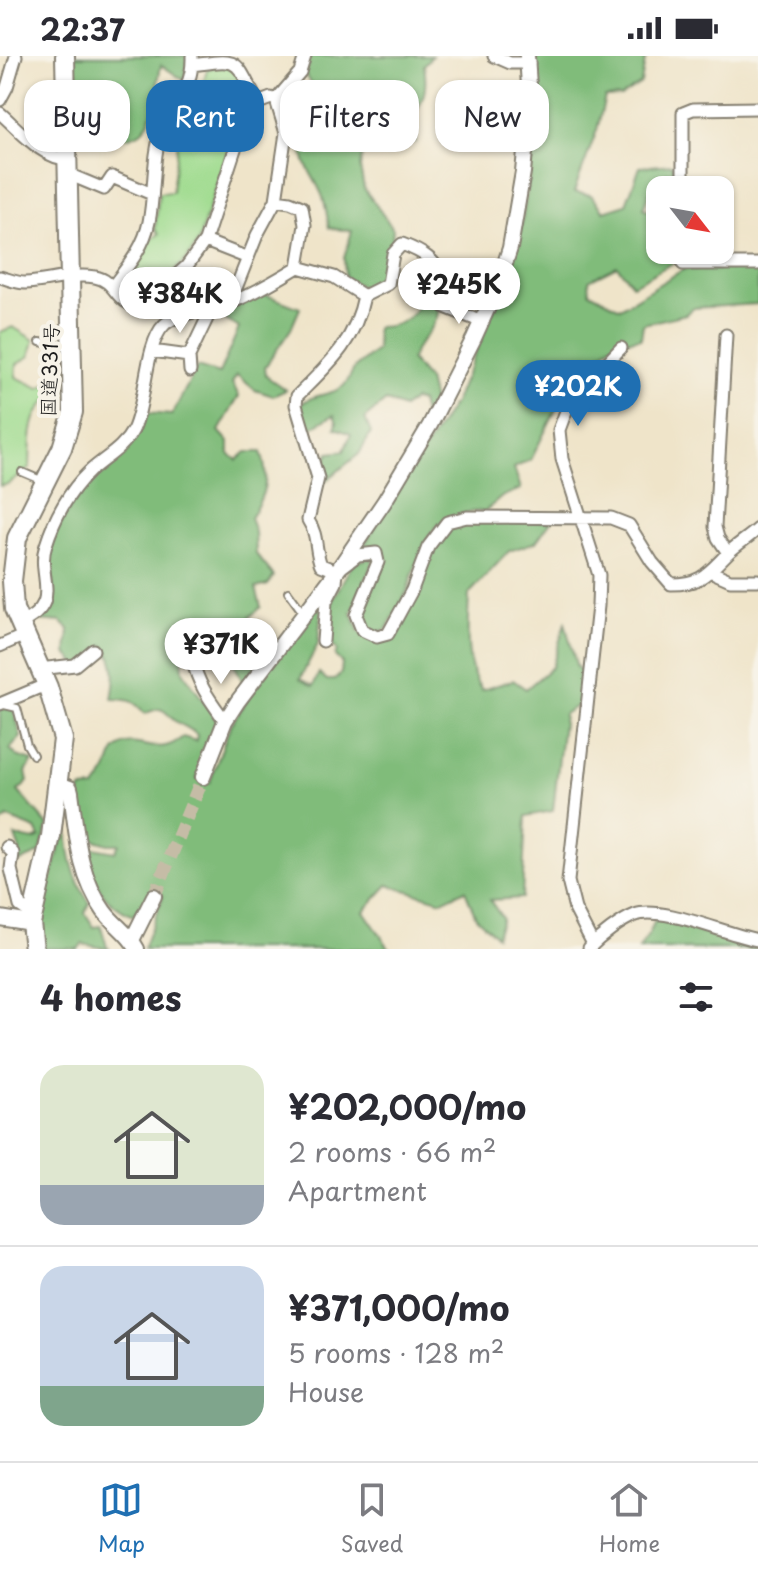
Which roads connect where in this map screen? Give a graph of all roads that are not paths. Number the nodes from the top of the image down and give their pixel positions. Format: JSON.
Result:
{"nodes":[{"id":1,"x":65,"y":56,"type":"edge"},
{"id":2,"x":305,"y":56,"type":"edge"},
{"id":3,"x":494,"y":56,"type":"edge"},
{"id":4,"x":12,"y":57,"type":"edge"},
{"id":5,"x":240,"y":60,"type":"edge"},
{"id":6,"x":528,"y":60,"type":"edge"},
{"id":7,"x":192,"y":61,"type":"edge"},
{"id":8,"x":248,"y":80,"type":"edge"},
{"id":9,"x":0,"y":100,"type":"edge"},
{"id":10,"x":276,"y":100,"type":"junction"},
{"id":11,"x":264,"y":101,"type":"edge"},
{"id":12,"x":758,"y":108,"type":"edge"},
{"id":13,"x":0,"y":113,"type":"edge"},
{"id":14,"x":234,"y":152,"type":"edge"},
{"id":15,"x":68,"y":167,"type":"junction"},
{"id":16,"x":683,"y":176,"type":"edge"},
{"id":17,"x":157,"y":190,"type":"junction"},
{"id":18,"x":276,"y":200,"type":"junction"},
{"id":19,"x":205,"y":241,"type":"junction"},
{"id":20,"x":248,"y":258,"type":"junction"},
{"id":21,"x":734,"y":264,"type":"edge"},
{"id":22,"x":758,"y":264,"type":"edge"},
{"id":23,"x":186,"y":267,"type":"junction"},
{"id":24,"x":298,"y":267,"type":"junction"},
{"id":25,"x":72,"y":276,"type":"junction"},
{"id":26,"x":0,"y":277,"type":"edge"},
{"id":27,"x":197,"y":280,"type":"dead end"},
{"id":28,"x":113,"y":286,"type":"junction"},
{"id":29,"x":191,"y":294,"type":"junction"},
{"id":30,"x":364,"y":296,"type":"junction"},
{"id":31,"x":230,"y":303,"type":"junction"},
{"id":32,"x":212,"y":308,"type":"junction"},
{"id":33,"x":482,"y":322,"type":"junction"},
{"id":34,"x":726,"y":335,"type":"dead end"},
{"id":35,"x":40,"y":342,"type":"dead end"},
{"id":36,"x":74,"y":348,"type":"junction"},
{"id":37,"x":621,"y":348,"type":"dead end"},
{"id":38,"x":152,"y":351,"type":"junction"},
{"id":39,"x":189,"y":356,"type":"junction"},
{"id":40,"x":190,"y":371,"type":"dead end"},
{"id":41,"x":22,"y":472,"type":"dead end"},
{"id":42,"x":44,"y":481,"type":"junction"},
{"id":43,"x":582,"y":518,"type":"junction"},
{"id":44,"x":758,"y":529,"type":"edge"},
{"id":45,"x":728,"y":553,"type":"junction"},
{"id":46,"x":337,"y":571,"type":"junction"},
{"id":47,"x":712,"y":572,"type":"junction"},
{"id":48,"x":758,"y":580,"type":"edge"},
{"id":49,"x":6,"y":590,"type":"edge"},
{"id":50,"x":288,"y":592,"type":"dead end"},
{"id":51,"x":304,"y":614,"type":"junction"},
{"id":52,"x":22,"y":630,"type":"junction"},
{"id":53,"x":323,"y":641,"type":"dead end"},
{"id":54,"x":0,"y":646,"type":"edge"},
{"id":55,"x":93,"y":650,"type":"dead end"},
{"id":56,"x":193,"y":661,"type":"dead end"},
{"id":57,"x":39,"y":669,"type":"junction"},
{"id":58,"x":48,"y":687,"type":"junction"},
{"id":59,"x":0,"y":704,"type":"edge"},
{"id":60,"x":225,"y":721,"type":"junction"},
{"id":61,"x":33,"y":755,"type":"dead end"},
{"id":62,"x":203,"y":777,"type":"tunnel mouth"},
{"id":63,"x":59,"y":784,"type":"junction"},
{"id":64,"x":7,"y":847,"type":"dead end"},
{"id":65,"x":154,"y":896,"type":"tunnel mouth"},
{"id":66,"x":0,"y":918,"type":"edge"},
{"id":67,"x":32,"y":919,"type":"junction"},
{"id":68,"x":758,"y":940,"type":"edge"},
{"id":69,"x":134,"y":944,"type":"edge"},
{"id":70,"x":591,"y":946,"type":"edge"},
{"id":71,"x":34,"y":949,"type":"edge"}],
"edges":[{"from":1,"to":15,"type":"highway","name":"国道331号"},
{"from":2,"to":10,"type":"street"},
{"from":3,"to":6,"type":"street"},
{"from":4,"to":9,"type":"street"},
{"from":5,"to":7,"type":"street"},
{"from":5,"to":8,"type":"street"},
{"from":6,"to":33,"type":"street"},
{"from":7,"to":17,"type":"street"},
{"from":10,"to":11,"type":"street"},
{"from":10,"to":18,"type":"street"},
{"from":12,"to":16,"type":"street"},
{"from":13,"to":15,"type":"street"},
{"from":14,"to":19,"type":"street"},
{"from":15,"to":17,"type":"street"},
{"from":15,"to":25,"type":"highway","name":"国道331号"},
{"from":17,"to":28,"type":"street"},
{"from":18,"to":20,"type":"street"},
{"from":18,"to":24,"type":"street"},
{"from":19,"to":20,"type":"street"},
{"from":19,"to":23,"type":"street"},
{"from":20,"to":31,"type":"street"},
{"from":21,"to":22,"type":"street"},
{"from":23,"to":28,"type":"street"},
{"from":23,"to":29,"type":"street"},
{"from":24,"to":30,"type":"street"},
{"from":24,"to":31,"type":"street"},
{"from":25,"to":26,"type":"street"},
{"from":25,"to":28,"type":"street"},
{"from":25,"to":36,"type":"highway","name":"国道331号"},
{"from":27,"to":29,"type":"street"},
{"from":29,"to":32,"type":"street"},
{"from":30,"to":33,"type":"street"},
{"from":30,"to":46,"type":"street"},
{"from":31,"to":32,"type":"street"},
{"from":32,"to":38,"type":"street"},
{"from":32,"to":39,"type":"street"},
{"from":33,"to":46,"type":"street"},
{"from":34,"to":45,"type":"street"},
{"from":35,"to":36,"type":"lane"},
{"from":36,"to":42,"type":"highway","name":"国道331号"},
{"from":37,"to":43,"type":"street"},
{"from":38,"to":39,"type":"street"},
{"from":38,"to":52,"type":"street"},
{"from":39,"to":40,"type":"street"},
{"from":41,"to":42,"type":"lane"},
{"from":42,"to":49,"type":"highway","name":"国道331号"},
{"from":43,"to":46,"type":"street"},
{"from":43,"to":47,"type":"street"},
{"from":43,"to":70,"type":"street"},
{"from":44,"to":45,"type":"street"},
{"from":45,"to":47,"type":"street"},
{"from":46,"to":51,"type":"street"},
{"from":46,"to":53,"type":"street"},
{"from":47,"to":48,"type":"street"},
{"from":49,"to":52,"type":"highway","name":"国道331号"},
{"from":50,"to":51,"type":"lane"},
{"from":51,"to":60,"type":"street"},
{"from":52,"to":54,"type":"street"},
{"from":52,"to":57,"type":"highway","name":"国道331号"},
{"from":55,"to":57,"type":"street"},
{"from":56,"to":60,"type":"street"},
{"from":57,"to":58,"type":"highway","name":"国道331号"},
{"from":58,"to":59,"type":"street"},
{"from":58,"to":63,"type":"highway","name":"国道331号"},
{"from":59,"to":61,"type":"lane"},
{"from":60,"to":62,"type":"street"},
{"from":63,"to":67,"type":"highway","name":"国道331号"},
{"from":63,"to":69,"type":"street"},
{"from":64,"to":67,"type":"street"},
{"from":65,"to":69,"type":"street"},
{"from":66,"to":67,"type":"street"},
{"from":67,"to":71,"type":"highway","name":"国道331号"},
{"from":68,"to":70,"type":"street"}]}
